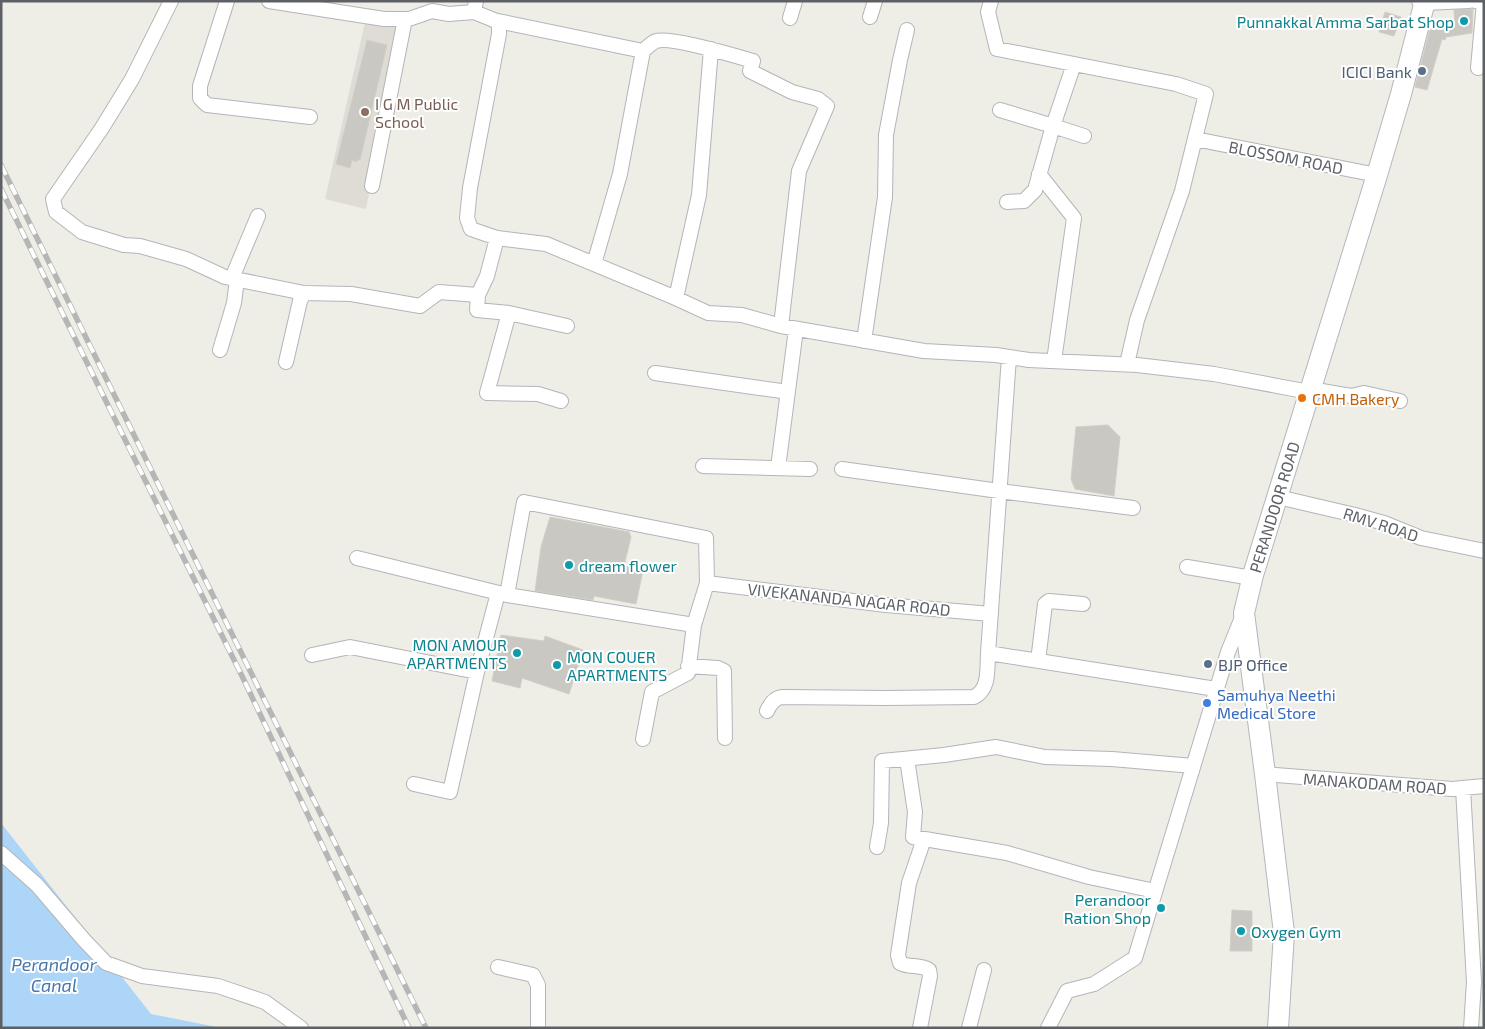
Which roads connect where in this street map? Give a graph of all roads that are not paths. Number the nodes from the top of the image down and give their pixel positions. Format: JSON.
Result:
{"nodes":[{"id":1,"x":171,"y":1,"type":"edge"},
{"id":2,"x":227,"y":1,"type":"edge"},
{"id":3,"x":269,"y":1,"type":"edge"},
{"id":4,"x":795,"y":1,"type":"edge"},
{"id":5,"x":875,"y":1,"type":"edge"},
{"id":6,"x":991,"y":1,"type":"edge"},
{"id":7,"x":1469,"y":1,"type":"edge"},
{"id":8,"x":1476,"y":1,"type":"edge"},
{"id":9,"x":1423,"y":2,"type":"edge"},
{"id":10,"x":1484,"y":2,"type":"edge"},
{"id":11,"x":475,"y":7,"type":"edge"},
{"id":12,"x":870,"y":17,"type":"dead end"},
{"id":13,"x":790,"y":18,"type":"dead end"},
{"id":14,"x":405,"y":19,"type":"junction"},
{"id":15,"x":493,"y":20,"type":"junction"},
{"id":16,"x":907,"y":30,"type":"dead end"},
{"id":17,"x":711,"y":48,"type":"junction"},
{"id":18,"x":643,"y":51,"type":"junction"},
{"id":19,"x":1074,"y":64,"type":"junction"},
{"id":20,"x":1478,"y":68,"type":"dead end"},
{"id":21,"x":1000,"y":110,"type":"dead end"},
{"id":22,"x":310,"y":117,"type":"dead end"},
{"id":23,"x":1053,"y":126,"type":"junction"},
{"id":24,"x":1084,"y":136,"type":"dead end"},
{"id":25,"x":1195,"y":139,"type":"junction"},
{"id":26,"x":1040,"y":174,"type":"junction"},
{"id":27,"x":1377,"y":175,"type":"junction"},
{"id":28,"x":372,"y":186,"type":"dead end"},
{"id":29,"x":1007,"y":202,"type":"dead end"},
{"id":30,"x":258,"y":216,"type":"dead end"},
{"id":31,"x":497,"y":238,"type":"junction"},
{"id":32,"x":594,"y":264,"type":"junction"},
{"id":33,"x":235,"y":278,"type":"junction"},
{"id":34,"x":304,"y":293,"type":"junction"},
{"id":35,"x":478,"y":295,"type":"junction"},
{"id":36,"x":676,"y":298,"type":"junction"},
{"id":37,"x":509,"y":313,"type":"junction"},
{"id":38,"x":567,"y":326,"type":"dead end"},
{"id":39,"x":781,"y":326,"type":"junction"},
{"id":40,"x":796,"y":329,"type":"junction"},
{"id":41,"x":864,"y":341,"type":"junction"},
{"id":42,"x":220,"y":350,"type":"dead end"},
{"id":43,"x":1009,"y":357,"type":"junction"},
{"id":44,"x":1054,"y":361,"type":"junction"},
{"id":45,"x":286,"y":362,"type":"dead end"},
{"id":46,"x":1127,"y":364,"type":"junction"},
{"id":47,"x":656,"y":373,"type":"dead end"},
{"id":48,"x":1310,"y":390,"type":"junction"},
{"id":49,"x":788,"y":392,"type":"junction"},
{"id":50,"x":561,"y":401,"type":"dead end"},
{"id":51,"x":1400,"y":401,"type":"dead end"},
{"id":52,"x":703,"y":466,"type":"dead end"},
{"id":53,"x":778,"y":468,"type":"junction"},
{"id":54,"x":810,"y":469,"type":"dead end"},
{"id":55,"x":842,"y":469,"type":"dead end"},
{"id":56,"x":999,"y":491,"type":"junction"},
{"id":57,"x":1278,"y":497,"type":"junction"},
{"id":58,"x":1133,"y":508,"type":"dead end"},
{"id":59,"x":1484,"y":550,"type":"edge"},
{"id":60,"x":357,"y":558,"type":"dead end"},
{"id":61,"x":1187,"y":567,"type":"dead end"},
{"id":62,"x":1252,"y":578,"type":"junction"},
{"id":63,"x":707,"y":583,"type":"junction"},
{"id":64,"x":502,"y":594,"type":"junction"},
{"id":65,"x":1084,"y":604,"type":"dead end"},
{"id":66,"x":1244,"y":613,"type":"junction"},
{"id":67,"x":990,"y":614,"type":"junction"},
{"id":68,"x":694,"y":625,"type":"junction"},
{"id":69,"x":988,"y":653,"type":"junction"},
{"id":70,"x":312,"y":655,"type":"dead end"},
{"id":71,"x":1038,"y":661,"type":"junction"},
{"id":72,"x":688,"y":666,"type":"junction"},
{"id":73,"x":477,"y":672,"type":"junction"},
{"id":74,"x":1216,"y":689,"type":"junction"},
{"id":75,"x":767,"y":711,"type":"dead end"},
{"id":76,"x":725,"y":738,"type":"dead end"},
{"id":77,"x":643,"y":739,"type":"dead end"},
{"id":78,"x":907,"y":759,"type":"junction"},
{"id":79,"x":1193,"y":766,"type":"junction"},
{"id":80,"x":1266,"y":774,"type":"junction"},
{"id":81,"x":414,"y":784,"type":"dead end"},
{"id":82,"x":1484,"y":786,"type":"edge"},
{"id":83,"x":1462,"y":788,"type":"junction"},
{"id":84,"x":924,"y":839,"type":"junction"},
{"id":85,"x":877,"y":847,"type":"dead end"},
{"id":86,"x":1,"y":853,"type":"edge"},
{"id":87,"x":1155,"y":891,"type":"junction"},
{"id":88,"x":498,"y":967,"type":"dead end"},
{"id":89,"x":984,"y":970,"type":"dead end"},
{"id":90,"x":301,"y":1028,"type":"edge"},
{"id":91,"x":538,"y":1028,"type":"edge"},
{"id":92,"x":920,"y":1028,"type":"edge"},
{"id":93,"x":969,"y":1028,"type":"edge"},
{"id":94,"x":1048,"y":1028,"type":"edge"},
{"id":95,"x":1278,"y":1028,"type":"edge"},
{"id":96,"x":1471,"y":1028,"type":"edge"}],
"edges":[{"from":1,"to":33,"type":"street"},
{"from":2,"to":22,"type":"street"},
{"from":3,"to":14,"type":"street"},
{"from":4,"to":13,"type":"street"},
{"from":5,"to":12,"type":"street"},
{"from":6,"to":19,"type":"street"},
{"from":7,"to":9,"type":"street"},
{"from":8,"to":10,"type":"street"},
{"from":9,"to":27,"type":"main road","name":"PERANDOOR ROAD"},
{"from":10,"to":20,"type":"street"},
{"from":11,"to":14,"type":"street"},
{"from":11,"to":15,"type":"street"},
{"from":14,"to":28,"type":"street"},
{"from":15,"to":18,"type":"street"},
{"from":15,"to":31,"type":"street"},
{"from":16,"to":41,"type":"street"},
{"from":17,"to":18,"type":"street"},
{"from":17,"to":36,"type":"street"},
{"from":17,"to":39,"type":"street"},
{"from":18,"to":32,"type":"street"},
{"from":19,"to":23,"type":"street"},
{"from":19,"to":25,"type":"street"},
{"from":21,"to":23,"type":"street"},
{"from":23,"to":24,"type":"street"},
{"from":23,"to":26,"type":"street"},
{"from":25,"to":27,"type":"street","name":"BLOSSOM ROAD"},
{"from":25,"to":46,"type":"street"},
{"from":26,"to":29,"type":"street"},
{"from":26,"to":44,"type":"street"},
{"from":27,"to":48,"type":"main road","name":"PERANDOOR ROAD"},
{"from":30,"to":33,"type":"street"},
{"from":31,"to":32,"type":"street"},
{"from":31,"to":35,"type":"street"},
{"from":32,"to":36,"type":"street"},
{"from":33,"to":34,"type":"street"},
{"from":33,"to":42,"type":"street"},
{"from":34,"to":35,"type":"street"},
{"from":34,"to":45,"type":"street"},
{"from":35,"to":37,"type":"street"},
{"from":36,"to":39,"type":"street"},
{"from":37,"to":38,"type":"street"},
{"from":37,"to":50,"type":"street"},
{"from":39,"to":40,"type":"street"},
{"from":40,"to":41,"type":"street"},
{"from":40,"to":49,"type":"street"},
{"from":41,"to":43,"type":"street"},
{"from":43,"to":44,"type":"street"},
{"from":43,"to":56,"type":"street"},
{"from":44,"to":46,"type":"street"},
{"from":46,"to":48,"type":"street"},
{"from":47,"to":49,"type":"street"},
{"from":48,"to":51,"type":"street"},
{"from":48,"to":57,"type":"main road","name":"PERANDOOR ROAD"},
{"from":49,"to":53,"type":"street"},
{"from":52,"to":53,"type":"street"},
{"from":53,"to":54,"type":"street"},
{"from":55,"to":56,"type":"street"},
{"from":56,"to":58,"type":"street"},
{"from":56,"to":67,"type":"street"},
{"from":57,"to":59,"type":"street","name":"RMV ROAD"},
{"from":57,"to":62,"type":"main road","name":"PERANDOOR ROAD"},
{"from":60,"to":64,"type":"street"},
{"from":61,"to":62,"type":"street"},
{"from":62,"to":66,"type":"main road","name":"PERANDOOR ROAD"},
{"from":63,"to":64,"type":"street"},
{"from":63,"to":67,"type":"street","name":"VIVEKANANDA NAGAR ROAD"},
{"from":63,"to":68,"type":"street"},
{"from":64,"to":68,"type":"street"},
{"from":64,"to":73,"type":"street"},
{"from":65,"to":71,"type":"street"},
{"from":66,"to":74,"type":"street"},
{"from":66,"to":80,"type":"main road","name":"PERANDOOR ROAD"},
{"from":67,"to":69,"type":"street"},
{"from":68,"to":72,"type":"street"},
{"from":69,"to":71,"type":"street"},
{"from":69,"to":75,"type":"street"},
{"from":70,"to":73,"type":"street"},
{"from":71,"to":74,"type":"street"},
{"from":72,"to":76,"type":"street"},
{"from":72,"to":77,"type":"street"},
{"from":73,"to":81,"type":"street"},
{"from":74,"to":79,"type":"street"},
{"from":78,"to":79,"type":"street"},
{"from":78,"to":84,"type":"street"},
{"from":78,"to":85,"type":"street"},
{"from":79,"to":87,"type":"street"},
{"from":80,"to":83,"type":"street","name":"MANAKODAM ROAD"},
{"from":80,"to":95,"type":"main road","name":"PERANDOOR ROAD"},
{"from":82,"to":83,"type":"street","name":"MANAKODAM ROAD"},
{"from":83,"to":96,"type":"street"},
{"from":84,"to":87,"type":"street"},
{"from":84,"to":92,"type":"street"},
{"from":86,"to":90,"type":"street"},
{"from":87,"to":94,"type":"street"},
{"from":88,"to":91,"type":"street"},
{"from":89,"to":93,"type":"street"}]}
